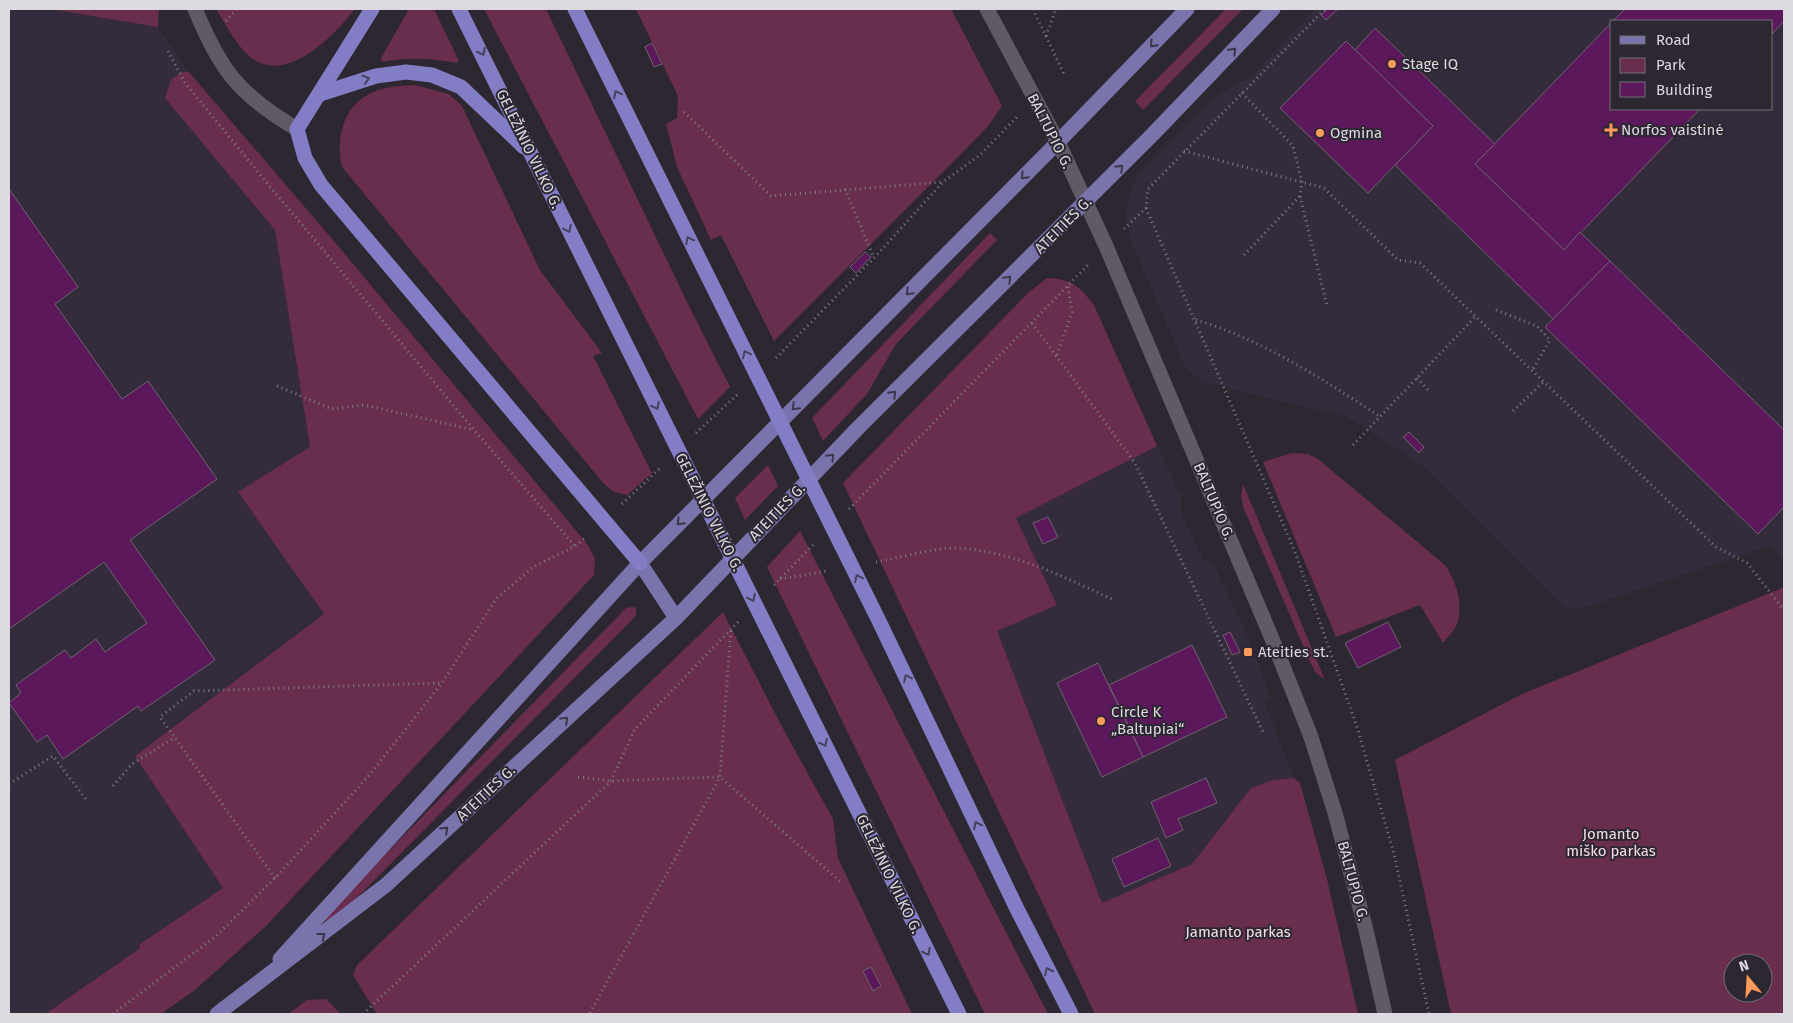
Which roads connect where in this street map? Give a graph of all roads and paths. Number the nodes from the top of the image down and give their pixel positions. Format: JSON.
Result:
{"nodes":[{"id":1,"x":194,"y":9,"type":"edge"},
{"id":2,"x":372,"y":9,"type":"edge"},
{"id":3,"x":459,"y":9,"type":"edge"},
{"id":4,"x":575,"y":9,"type":"edge"},
{"id":5,"x":987,"y":9,"type":"edge"},
{"id":6,"x":1033,"y":9,"type":"edge"},
{"id":7,"x":1056,"y":9,"type":"edge"},
{"id":8,"x":1186,"y":9,"type":"edge"},
{"id":9,"x":1273,"y":9,"type":"edge"},
{"id":10,"x":1325,"y":9,"type":"edge"},
{"id":11,"x":1046,"y":37,"type":"junction"},
{"id":12,"x":168,"y":51,"type":"dead end"},
{"id":13,"x":1064,"y":74,"type":"dead end"},
{"id":14,"x":1242,"y":92,"type":"junction"},
{"id":15,"x":320,"y":94,"type":"junction"},
{"id":16,"x":1034,"y":99,"type":"junction"},
{"id":17,"x":684,"y":112,"type":"dead end"},
{"id":18,"x":297,"y":129,"type":"junction"},
{"id":19,"x":1058,"y":142,"type":"junction"},
{"id":20,"x":1184,"y":151,"type":"junction"},
{"id":21,"x":531,"y":154,"type":"junction"},
{"id":22,"x":943,"y":182,"type":"junction"},
{"id":23,"x":1302,"y":182,"type":"junction"},
{"id":24,"x":845,"y":189,"type":"junction"},
{"id":25,"x":1300,"y":196,"type":"junction"},
{"id":26,"x":1085,"y":202,"type":"junction"},
{"id":27,"x":1146,"y":208,"type":"junction"},
{"id":28,"x":1106,"y":246,"type":"junction"},
{"id":29,"x":1244,"y":255,"type":"dead end"},
{"id":30,"x":874,"y":258,"type":"junction"},
{"id":31,"x":1068,"y":286,"type":"junction"},
{"id":32,"x":1327,"y":306,"type":"dead end"},
{"id":33,"x":1496,"y":310,"type":"dead end"},
{"id":34,"x":1475,"y":316,"type":"junction"},
{"id":35,"x":1196,"y":320,"type":"junction"},
{"id":36,"x":1032,"y":323,"type":"junction"},
{"id":37,"x":1056,"y":355,"type":"junction"},
{"id":38,"x":770,"y":364,"type":"dead end"},
{"id":39,"x":1532,"y":371,"type":"junction"},
{"id":40,"x":1416,"y":378,"type":"junction"},
{"id":41,"x":1543,"y":382,"type":"junction"},
{"id":42,"x":277,"y":386,"type":"dead end"},
{"id":43,"x":741,"y":391,"type":"dead end"},
{"id":44,"x":1430,"y":392,"type":"dead end"},
{"id":45,"x":1513,"y":411,"type":"dead end"},
{"id":46,"x":1379,"y":416,"type":"junction"},
{"id":47,"x":474,"y":430,"type":"junction"},
{"id":48,"x":690,"y":439,"type":"dead end"},
{"id":49,"x":1352,"y":445,"type":"dead end"},
{"id":50,"x":668,"y":460,"type":"dead end"},
{"id":51,"x":848,"y":510,"type":"dead end"},
{"id":52,"x":604,"y":522,"type":"junction"},
{"id":53,"x":814,"y":545,"type":"dead end"},
{"id":54,"x":575,"y":546,"type":"junction"},
{"id":55,"x":640,"y":563,"type":"junction"},
{"id":56,"x":875,"y":563,"type":"dead end"},
{"id":57,"x":836,"y":569,"type":"dead end"},
{"id":58,"x":779,"y":579,"type":"junction"},
{"id":59,"x":772,"y":586,"type":"dead end"},
{"id":60,"x":1114,"y":600,"type":"dead end"},
{"id":61,"x":1784,"y":610,"type":"edge"},
{"id":62,"x":745,"y":614,"type":"dead end"},
{"id":63,"x":676,"y":618,"type":"junction"},
{"id":64,"x":731,"y":628,"type":"junction"},
{"id":65,"x":442,"y":683,"type":"junction"},
{"id":66,"x":1264,"y":734,"type":"dead end"},
{"id":67,"x":174,"y":738,"type":"junction"},
{"id":68,"x":578,"y":777,"type":"dead end"},
{"id":69,"x":720,"y":777,"type":"junction"},
{"id":70,"x":611,"y":781,"type":"junction"},
{"id":71,"x":9,"y":784,"type":"edge"},
{"id":72,"x":113,"y":786,"type":"dead end"},
{"id":73,"x":88,"y":802,"type":"dead end"},
{"id":74,"x":275,"y":878,"type":"junction"},
{"id":75,"x":841,"y":882,"type":"dead end"},
{"id":76,"x":255,"y":986,"type":"junction"},
{"id":77,"x":590,"y":1013,"type":"dead end"},
{"id":78,"x":113,"y":1014,"type":"edge"},
{"id":79,"x":217,"y":1014,"type":"edge"},
{"id":80,"x":363,"y":1014,"type":"edge"},
{"id":81,"x":959,"y":1014,"type":"edge"},
{"id":82,"x":1070,"y":1014,"type":"edge"},
{"id":83,"x":1385,"y":1014,"type":"edge"},
{"id":84,"x":1429,"y":1014,"type":"edge"}],
"edges":[{"from":1,"to":18,"type":"street"},
{"from":2,"to":15,"type":"highway"},
{"from":3,"to":21,"type":"highway","name":"GELEŽINIO VILKO G.","one_way":true},
{"from":82,"to":4,"type":"highway","one_way":true},
{"from":5,"to":16,"type":"street","name":"BALTUPIO G."},
{"from":6,"to":11,"type":"path"},
{"from":7,"to":11,"type":"path"},
{"from":8,"to":19,"type":"main road","name":"ATEITIES G.","one_way":true},
{"from":26,"to":9,"type":"main road","name":"ATEITIES G.","one_way":true},
{"from":10,"to":14,"type":"path"},
{"from":11,"to":13,"type":"path"},
{"from":12,"to":47,"type":"path"},
{"from":14,"to":20,"type":"path"},
{"from":14,"to":23,"type":"path"},
{"from":15,"to":18,"type":"highway"},
{"from":15,"to":21,"type":"highway","one_way":true},
{"from":16,"to":19,"type":"street","name":"BALTUPIO G."},
{"from":16,"to":22,"type":"path"},
{"from":17,"to":24,"type":"path"},
{"from":18,"to":52,"type":"highway"},
{"from":19,"to":26,"type":"street","name":"BALTUPIO G."},
{"from":19,"to":55,"type":"main road","name":"ATEITIES G.","one_way":true},
{"from":20,"to":23,"type":"path"},
{"from":20,"to":27,"type":"path"},
{"from":21,"to":81,"type":"highway","name":"GELEŽINIO VILKO G.","one_way":true},
{"from":22,"to":24,"type":"path"},
{"from":22,"to":30,"type":"path"},
{"from":23,"to":25,"type":"path"},
{"from":23,"to":34,"type":"path"},
{"from":24,"to":30,"type":"path"},
{"from":25,"to":29,"type":"path"},
{"from":25,"to":32,"type":"path"},
{"from":26,"to":28,"type":"street","name":"BALTUPIO G."},
{"from":63,"to":26,"type":"main road","name":"ATEITIES G.","one_way":true},
{"from":27,"to":28,"type":"path"},
{"from":27,"to":35,"type":"path"},
{"from":28,"to":31,"type":"path"},
{"from":28,"to":83,"type":"street","name":"BALTUPIO G."},
{"from":30,"to":38,"type":"path"},
{"from":31,"to":36,"type":"path"},
{"from":31,"to":37,"type":"path"},
{"from":33,"to":39,"type":"path"},
{"from":34,"to":39,"type":"path"},
{"from":34,"to":40,"type":"path"},
{"from":35,"to":46,"type":"path"},
{"from":35,"to":84,"type":"path"},
{"from":36,"to":37,"type":"path"},
{"from":36,"to":51,"type":"path"},
{"from":37,"to":66,"type":"path"},
{"from":39,"to":41,"type":"path"},
{"from":40,"to":44,"type":"path"},
{"from":40,"to":46,"type":"path"},
{"from":41,"to":45,"type":"path"},
{"from":41,"to":61,"type":"path"},
{"from":42,"to":47,"type":"path"},
{"from":43,"to":48,"type":"path"},
{"from":46,"to":49,"type":"path"},
{"from":47,"to":54,"type":"path"},
{"from":50,"to":52,"type":"path"},
{"from":52,"to":54,"type":"path"},
{"from":52,"to":55,"type":"highway"},
{"from":53,"to":58,"type":"path"},
{"from":54,"to":65,"type":"path"},
{"from":55,"to":63,"type":"main road"},
{"from":55,"to":76,"type":"main road","name":"ATEITIES G."},
{"from":56,"to":60,"type":"path"},
{"from":57,"to":58,"type":"path"},
{"from":58,"to":59,"type":"path"},
{"from":62,"to":64,"type":"path"},
{"from":76,"to":63,"type":"main road","name":"ATEITIES G.","one_way":true},
{"from":64,"to":69,"type":"path"},
{"from":64,"to":70,"type":"path"},
{"from":65,"to":67,"type":"path"},
{"from":65,"to":74,"type":"path"},
{"from":67,"to":72,"type":"path"},
{"from":67,"to":74,"type":"path"},
{"from":68,"to":70,"type":"path"},
{"from":69,"to":70,"type":"path"},
{"from":69,"to":75,"type":"path"},
{"from":69,"to":77,"type":"path"},
{"from":70,"to":80,"type":"path"},
{"from":71,"to":73,"type":"path"},
{"from":74,"to":78,"type":"path"},
{"from":76,"to":79,"type":"main road","name":"ATEITIES G."}]}
